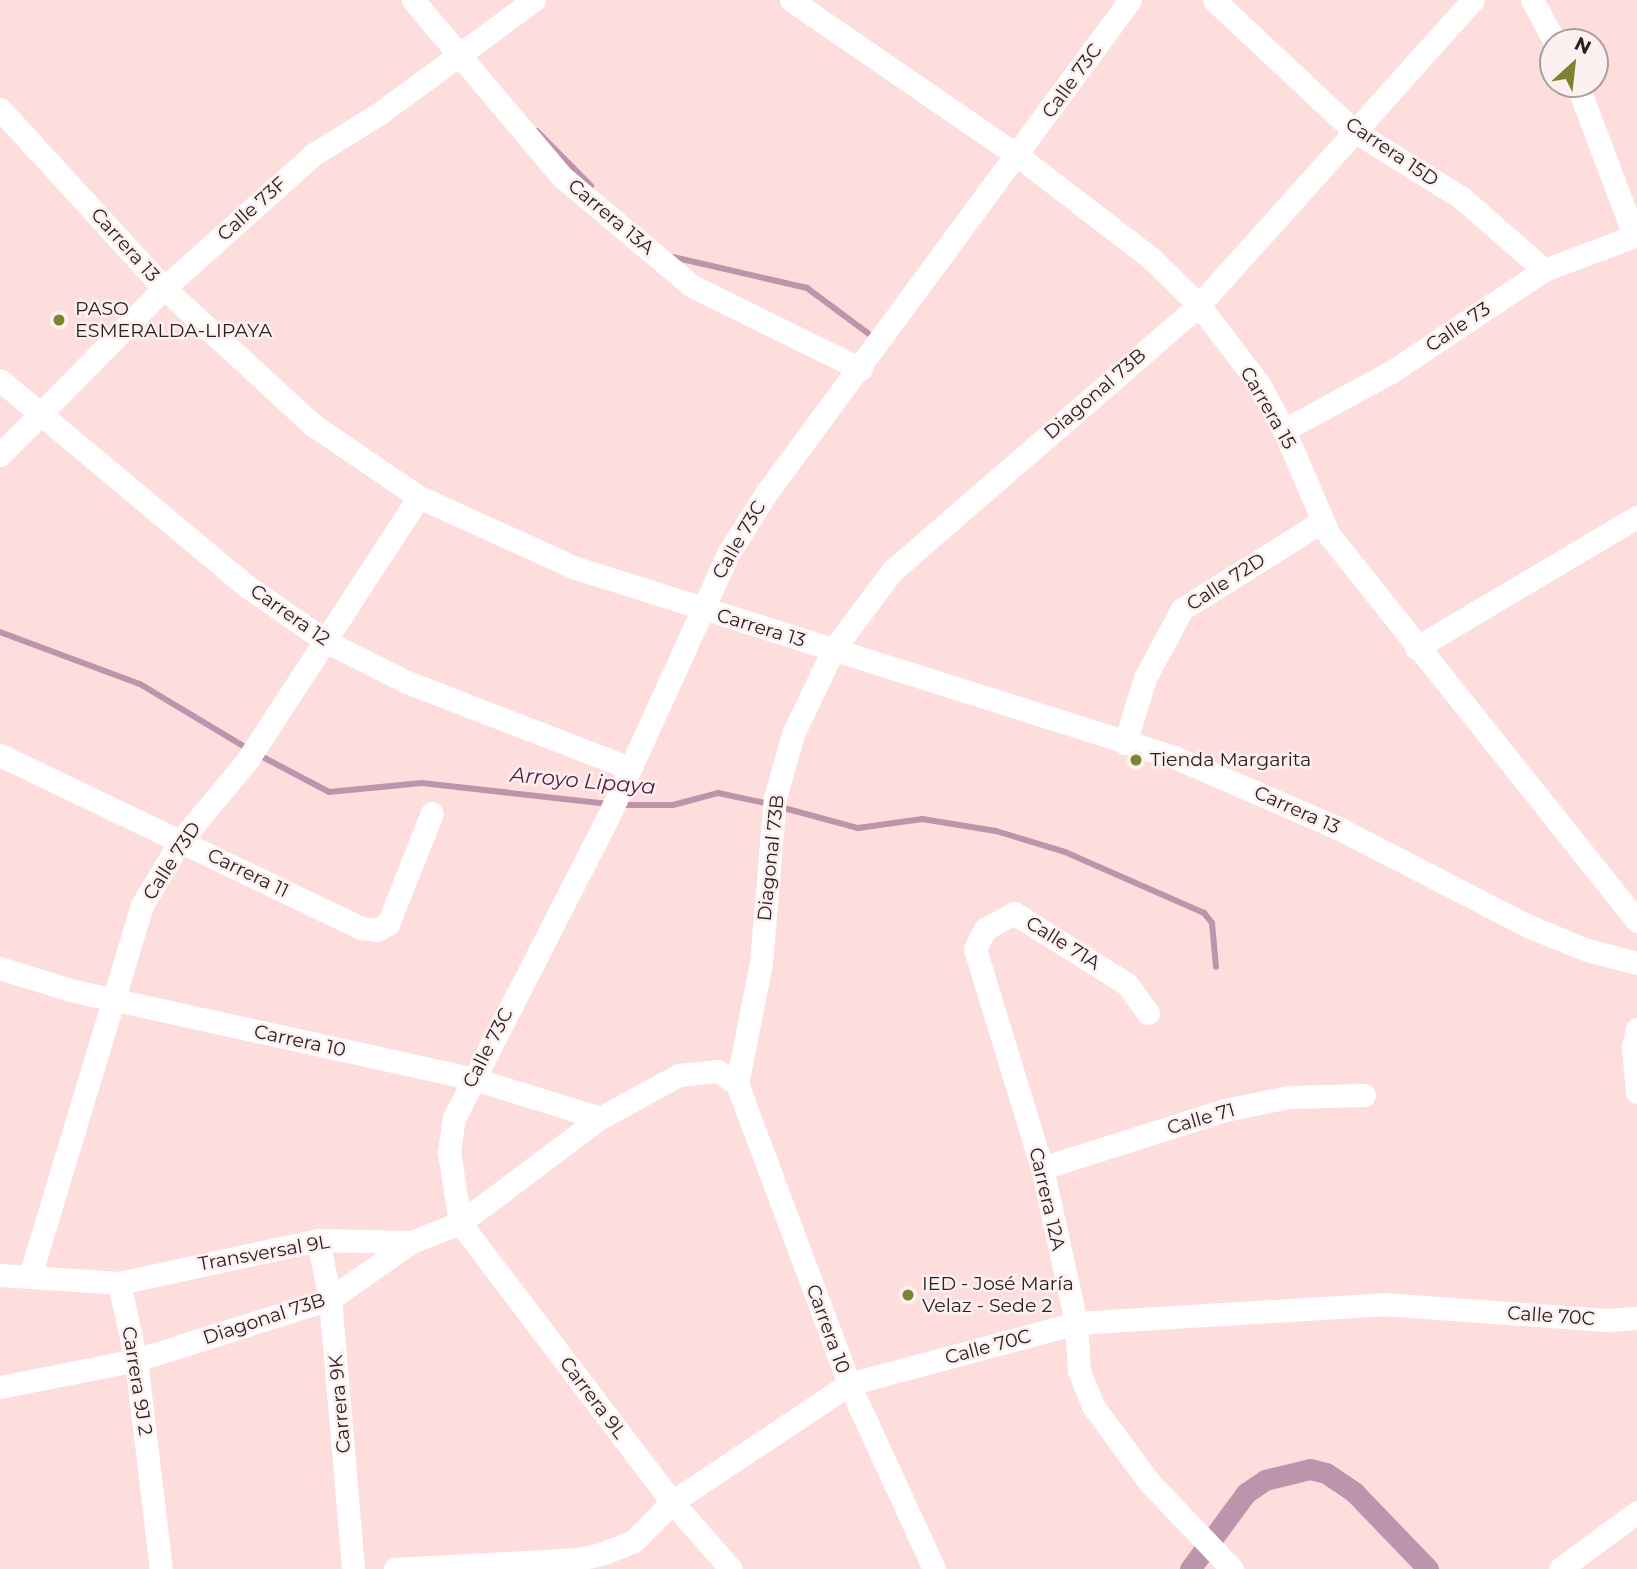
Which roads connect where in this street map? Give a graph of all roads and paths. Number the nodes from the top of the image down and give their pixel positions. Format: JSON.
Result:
{"nodes":[{"id":1,"x":413,"y":0,"type":"edge"},
{"id":2,"x":534,"y":0,"type":"edge"},
{"id":3,"x":791,"y":0,"type":"edge"},
{"id":4,"x":1130,"y":0,"type":"edge"},
{"id":5,"x":1214,"y":0,"type":"edge"},
{"id":6,"x":1473,"y":0,"type":"edge"},
{"id":7,"x":1532,"y":0,"type":"edge"},
{"id":8,"x":1547,"y":28,"type":"edge"},
{"id":9,"x":459,"y":56,"type":"junction"},
{"id":10,"x":1582,"y":98,"type":"edge"},
{"id":11,"x":0,"y":109,"type":"edge"},
{"id":12,"x":1354,"y":131,"type":"junction"},
{"id":13,"x":1018,"y":156,"type":"junction"},
{"id":14,"x":1636,"y":235,"type":"edge"},
{"id":15,"x":1544,"y":270,"type":"junction"},
{"id":16,"x":164,"y":288,"type":"junction"},
{"id":17,"x":1199,"y":305,"type":"junction"},
{"id":18,"x":861,"y":369,"type":"junction"},
{"id":19,"x":0,"y":380,"type":"edge"},
{"id":20,"x":42,"y":412,"type":"junction"},
{"id":21,"x":1284,"y":430,"type":"junction"},
{"id":22,"x":0,"y":454,"type":"edge"},
{"id":23,"x":419,"y":497,"type":"junction"},
{"id":24,"x":1637,"y":517,"type":"edge"},
{"id":25,"x":1323,"y":521,"type":"junction"},
{"id":26,"x":702,"y":610,"type":"junction"},
{"id":27,"x":327,"y":642,"type":"junction"},
{"id":28,"x":1416,"y":648,"type":"junction"},
{"id":29,"x":833,"y":650,"type":"junction"},
{"id":30,"x":1125,"y":743,"type":"junction"},
{"id":31,"x":0,"y":755,"type":"edge"},
{"id":32,"x":630,"y":768,"type":"junction"},
{"id":33,"x":432,"y":813,"type":"dead end"},
{"id":34,"x":181,"y":840,"type":"junction"},
{"id":35,"x":1637,"y":921,"type":"edge"},
{"id":36,"x":975,"y":949,"type":"joint"},
{"id":37,"x":1637,"y":963,"type":"edge"},
{"id":38,"x":0,"y":968,"type":"edge"},
{"id":39,"x":114,"y":1000,"type":"junction"},
{"id":40,"x":1148,"y":1013,"type":"dead end"},
{"id":41,"x":1637,"y":1029,"type":"edge"},
{"id":42,"x":471,"y":1078,"type":"junction"},
{"id":43,"x":737,"y":1084,"type":"junction"},
{"id":44,"x":1637,"y":1092,"type":"edge"},
{"id":45,"x":1364,"y":1095,"type":"dead end"},
{"id":46,"x":600,"y":1118,"type":"junction"},
{"id":47,"x":1042,"y":1168,"type":"junction"},
{"id":48,"x":460,"y":1223,"type":"junction"},
{"id":49,"x":318,"y":1240,"type":"junction"},
{"id":50,"x":411,"y":1242,"type":"junction"},
{"id":51,"x":0,"y":1275,"type":"edge"},
{"id":52,"x":30,"y":1276,"type":"junction"},
{"id":53,"x":119,"y":1283,"type":"junction"},
{"id":54,"x":330,"y":1299,"type":"junction"},
{"id":55,"x":1637,"y":1318,"type":"edge"},
{"id":56,"x":1076,"y":1323,"type":"junction"},
{"id":57,"x":136,"y":1360,"type":"junction"},
{"id":58,"x":849,"y":1384,"type":"junction"},
{"id":59,"x":0,"y":1387,"type":"edge"},
{"id":60,"x":672,"y":1502,"type":"junction"},
{"id":61,"x":1637,"y":1512,"type":"edge"},
{"id":62,"x":161,"y":1569,"type":"edge"},
{"id":63,"x":353,"y":1569,"type":"edge"},
{"id":64,"x":395,"y":1569,"type":"edge"},
{"id":65,"x":730,"y":1569,"type":"edge"},
{"id":66,"x":934,"y":1569,"type":"edge"},
{"id":67,"x":1232,"y":1569,"type":"edge"},
{"id":68,"x":1560,"y":1569,"type":"edge"}],
"edges":[{"from":1,"to":9,"type":"street","name":"Carrera 13A"},
{"from":2,"to":9,"type":"street","name":"Calle 73F"},
{"from":3,"to":13,"type":"street","name":"Carrera 15"},
{"from":4,"to":13,"type":"street","name":"Calle 73C"},
{"from":5,"to":12,"type":"street","name":"Carrera 15D"},
{"from":6,"to":12,"type":"street","name":"Diagonal 73B"},
{"from":7,"to":8,"type":"street"},
{"from":9,"to":16,"type":"street","name":"Calle 73F"},
{"from":9,"to":18,"type":"street","name":"Carrera 13A"},
{"from":10,"to":14,"type":"street"},
{"from":11,"to":16,"type":"street","name":"Carrera 13"},
{"from":12,"to":15,"type":"street","name":"Carrera 15D"},
{"from":12,"to":17,"type":"street","name":"Diagonal 73B"},
{"from":13,"to":17,"type":"street","name":"Carrera 15"},
{"from":13,"to":18,"type":"street","name":"Calle 73C"},
{"from":14,"to":15,"type":"street","name":"Calle 73"},
{"from":15,"to":21,"type":"street","name":"Calle 73"},
{"from":16,"to":20,"type":"street","name":"Calle 73F"},
{"from":16,"to":23,"type":"street","name":"Carrera 13"},
{"from":17,"to":21,"type":"street","name":"Carrera 15"},
{"from":17,"to":29,"type":"street","name":"Diagonal 73B"},
{"from":18,"to":26,"type":"street","name":"Calle 73C"},
{"from":19,"to":20,"type":"street","name":"Carrera 12"},
{"from":20,"to":22,"type":"street","name":"Calle 73F"},
{"from":20,"to":27,"type":"street","name":"Carrera 12"},
{"from":21,"to":25,"type":"street","name":"Carrera 15"},
{"from":23,"to":26,"type":"street","name":"Carrera 13"},
{"from":23,"to":27,"type":"street","name":"Calle 73D"},
{"from":24,"to":28,"type":"street"},
{"from":25,"to":28,"type":"street","name":"Carrera 15"},
{"from":25,"to":30,"type":"street","name":"Calle 72D"},
{"from":26,"to":29,"type":"street","name":"Carrera 13"},
{"from":26,"to":32,"type":"street","name":"Calle 73C"},
{"from":27,"to":32,"type":"street","name":"Carrera 12"},
{"from":27,"to":34,"type":"street","name":"Calle 73D"},
{"from":28,"to":35,"type":"street","name":"Carrera 15"},
{"from":29,"to":30,"type":"street","name":"Carrera 13"},
{"from":29,"to":43,"type":"street","name":"Diagonal 73B"},
{"from":30,"to":37,"type":"street","name":"Carrera 13"},
{"from":31,"to":34,"type":"street","name":"Carrera 11"},
{"from":32,"to":42,"type":"street","name":"Calle 73C"},
{"from":33,"to":34,"type":"street","name":"Carrera 11"},
{"from":34,"to":39,"type":"street","name":"Calle 73D"},
{"from":36,"to":40,"type":"street","name":"Calle 71A"},
{"from":36,"to":47,"type":"street","name":"Carrera 12A"},
{"from":38,"to":39,"type":"street","name":"Carrera 10"},
{"from":39,"to":42,"type":"street","name":"Carrera 10"},
{"from":39,"to":52,"type":"street","name":"Calle 73D"},
{"from":41,"to":44,"type":"street"},
{"from":42,"to":46,"type":"street","name":"Carrera 10"},
{"from":42,"to":48,"type":"street","name":"Calle 73C"},
{"from":43,"to":46,"type":"street","name":"Diagonal 73B"},
{"from":43,"to":58,"type":"street","name":"Carrera 10"},
{"from":45,"to":47,"type":"street","name":"Calle 71"},
{"from":46,"to":48,"type":"street","name":"Diagonal 73B"},
{"from":47,"to":56,"type":"street","name":"Carrera 12A"},
{"from":48,"to":50,"type":"street","name":"Diagonal 73B"},
{"from":48,"to":60,"type":"street","name":"Carrera 9L"},
{"from":49,"to":50,"type":"street","name":"Transversal 9L"},
{"from":49,"to":53,"type":"street","name":"Transversal 9L"},
{"from":49,"to":54,"type":"street","name":"Carrera 9K"},
{"from":50,"to":54,"type":"street","name":"Diagonal 73B"},
{"from":51,"to":52,"type":"street"},
{"from":52,"to":53,"type":"street"},
{"from":53,"to":57,"type":"street","name":"Carrera 9J 2"},
{"from":54,"to":57,"type":"street","name":"Diagonal 73B"},
{"from":54,"to":63,"type":"street","name":"Carrera 9K"},
{"from":55,"to":56,"type":"street","name":"Calle 70C"},
{"from":56,"to":58,"type":"street","name":"Calle 70C"},
{"from":56,"to":67,"type":"street","name":"Carrera 12A"},
{"from":57,"to":59,"type":"street","name":"Diagonal 73B"},
{"from":57,"to":62,"type":"street","name":"Carrera 9J 2"},
{"from":58,"to":60,"type":"street","name":"Calle 70C"},
{"from":58,"to":66,"type":"street","name":"Carrera 10"},
{"from":60,"to":64,"type":"street","name":"Calle 70C"},
{"from":60,"to":65,"type":"street","name":"Carrera 9L"},
{"from":61,"to":68,"type":"street"}]}
